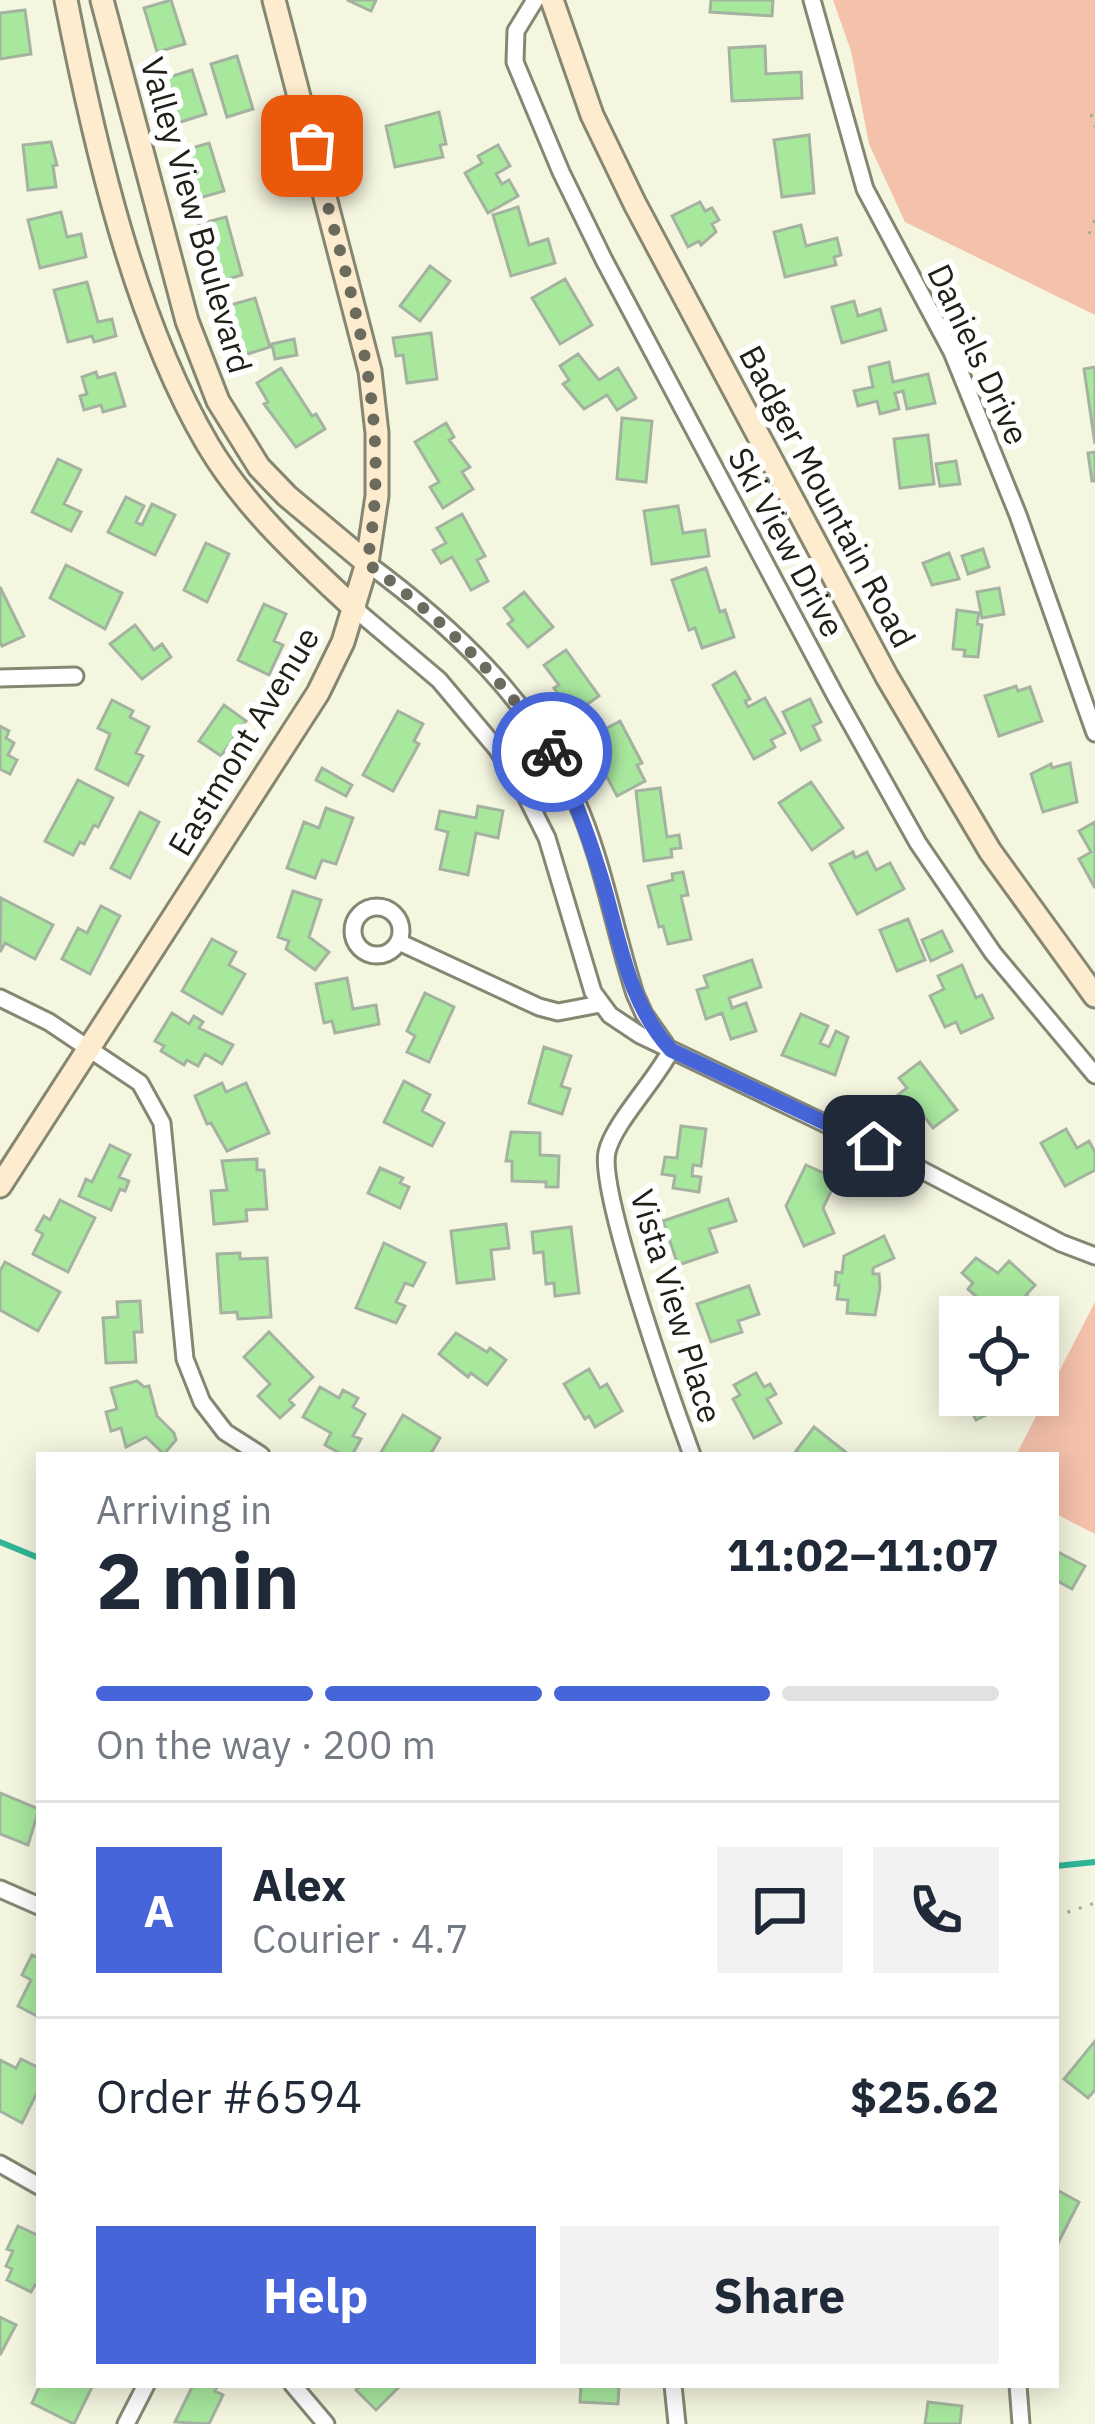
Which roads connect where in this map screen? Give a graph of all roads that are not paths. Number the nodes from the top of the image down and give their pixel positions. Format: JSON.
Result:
{"nodes":[{"id":1,"x":66,"y":0,"type":"edge"},
{"id":2,"x":102,"y":0,"type":"edge"},
{"id":3,"x":274,"y":0,"type":"edge"},
{"id":4,"x":535,"y":0,"type":"edge"},
{"id":5,"x":552,"y":0,"type":"edge"},
{"id":6,"x":812,"y":0,"type":"edge"},
{"id":7,"x":367,"y":563,"type":"junction"},
{"id":8,"x":355,"y":609,"type":"junction"},
{"id":9,"x":75,"y":676,"type":"dead end"},
{"id":10,"x":0,"y":678,"type":"edge"},
{"id":11,"x":1095,"y":733,"type":"edge"},
{"id":12,"x":398,"y":942,"type":"dead end"},
{"id":13,"x":1095,"y":996,"type":"edge"},
{"id":14,"x":0,"y":998,"type":"edge"},
{"id":15,"x":600,"y":1004,"type":"junction"},
{"id":16,"x":90,"y":1047,"type":"junction"},
{"id":17,"x":671,"y":1050,"type":"junction"},
{"id":18,"x":1095,"y":1075,"type":"edge"},
{"id":19,"x":0,"y":1186,"type":"edge"},
{"id":20,"x":1095,"y":1256,"type":"edge"},
{"id":21,"x":256,"y":1452,"type":"edge"},
{"id":22,"x":691,"y":1452,"type":"edge"},
{"id":23,"x":0,"y":1889,"type":"edge"},
{"id":24,"x":36,"y":1905,"type":"edge"},
{"id":25,"x":1,"y":2168,"type":"edge"},
{"id":26,"x":36,"y":2185,"type":"edge"},
{"id":27,"x":144,"y":2388,"type":"edge"},
{"id":28,"x":296,"y":2388,"type":"edge"},
{"id":29,"x":673,"y":2388,"type":"edge"},
{"id":30,"x":1018,"y":2388,"type":"edge"},
{"id":31,"x":126,"y":2424,"type":"edge"},
{"id":32,"x":326,"y":2424,"type":"edge"},
{"id":33,"x":677,"y":2424,"type":"edge"},
{"id":34,"x":1021,"y":2424,"type":"edge"}],
"edges":[{"from":1,"to":8,"type":"main road","name":"Valley View Boulevard"},
{"from":2,"to":7,"type":"main road","name":"Valley View Boulevard"},
{"from":3,"to":7,"type":"main road","name":"Eastmont Avenue"},
{"from":4,"to":18,"type":"street","name":"Ski View Drive"},
{"from":5,"to":13,"type":"main road","name":"Badger Mountain Road"},
{"from":6,"to":11,"type":"street","name":"Daniels Drive"},
{"from":7,"to":8,"type":"main road","name":"Eastmont Avenue"},
{"from":7,"to":17,"type":"street","name":"Valley View Boulevard"},
{"from":8,"to":15,"type":"street","name":"Valley View Boulevard"},
{"from":8,"to":16,"type":"main road","name":"Eastmont Avenue"},
{"from":9,"to":10,"type":"street"},
{"from":12,"to":15,"type":"street"},
{"from":14,"to":16,"type":"street"},
{"from":15,"to":17,"type":"street"},
{"from":16,"to":19,"type":"main road","name":"Eastmont Avenue"},
{"from":16,"to":21,"type":"street"},
{"from":17,"to":20,"type":"street"},
{"from":17,"to":22,"type":"street","name":"Vista View Place"},
{"from":23,"to":24,"type":"street"},
{"from":25,"to":26,"type":"street"},
{"from":27,"to":31,"type":"street"},
{"from":28,"to":32,"type":"street"},
{"from":29,"to":33,"type":"street"},
{"from":30,"to":34,"type":"street"}]}
